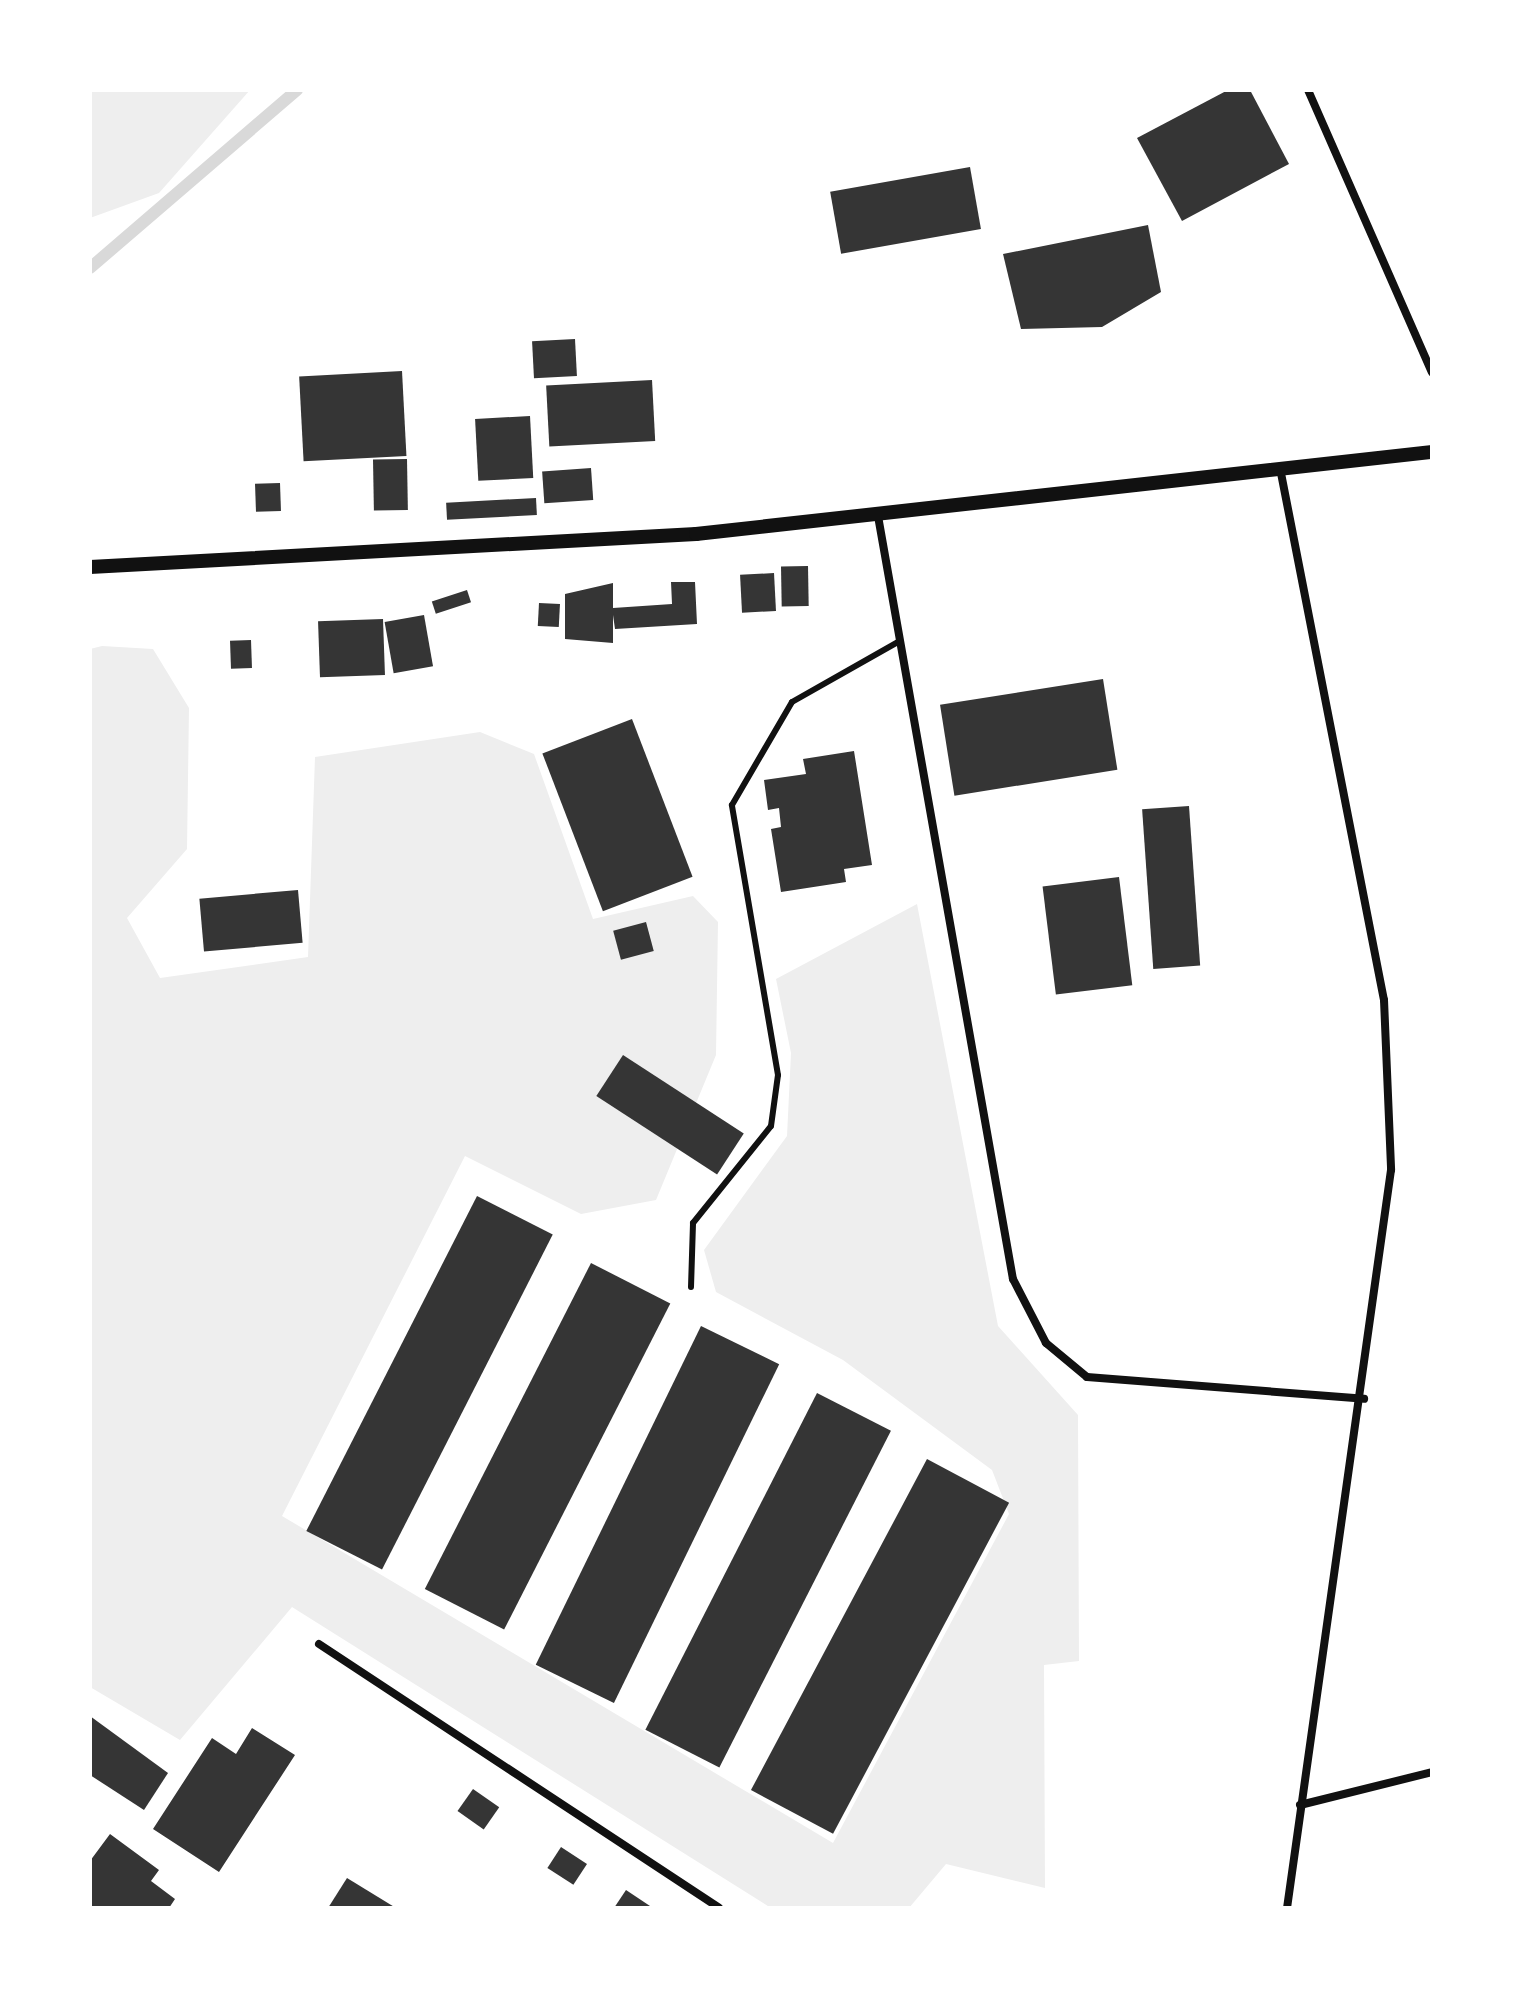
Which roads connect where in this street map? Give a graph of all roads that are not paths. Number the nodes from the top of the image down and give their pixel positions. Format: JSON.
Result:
{"nodes":[{"id":1,"x":1308,"y":90,"type":"edge"},
{"id":2,"x":1432,"y":372,"type":"edge"},
{"id":3,"x":1432,"y":452,"type":"edge"},
{"id":4,"x":1280,"y":467,"type":"junction"},
{"id":5,"x":878,"y":516,"type":"junction"},
{"id":6,"x":90,"y":567,"type":"edge"},
{"id":7,"x":900,"y":641,"type":"junction"},
{"id":8,"x":691,"y":1287,"type":"dead end"},
{"id":9,"x":1364,"y":1399,"type":"junction"},
{"id":10,"x":319,"y":1644,"type":"dead end"},
{"id":11,"x":1432,"y":1772,"type":"edge"},
{"id":12,"x":1300,"y":1805,"type":"junction"},
{"id":13,"x":719,"y":1908,"type":"edge"},
{"id":14,"x":1287,"y":1908,"type":"edge"}],
"edges":[{"from":1,"to":2,"type":"street"},
{"from":3,"to":4,"type":"street"},
{"from":4,"to":5,"type":"street"},
{"from":4,"to":9,"type":"street"},
{"from":5,"to":6,"type":"street"},
{"from":5,"to":7,"type":"street"},
{"from":7,"to":8,"type":"lane"},
{"from":7,"to":9,"type":"street"},
{"from":9,"to":12,"type":"street"},
{"from":10,"to":13,"type":"street"},
{"from":11,"to":12,"type":"street"},
{"from":12,"to":14,"type":"street"}]}
